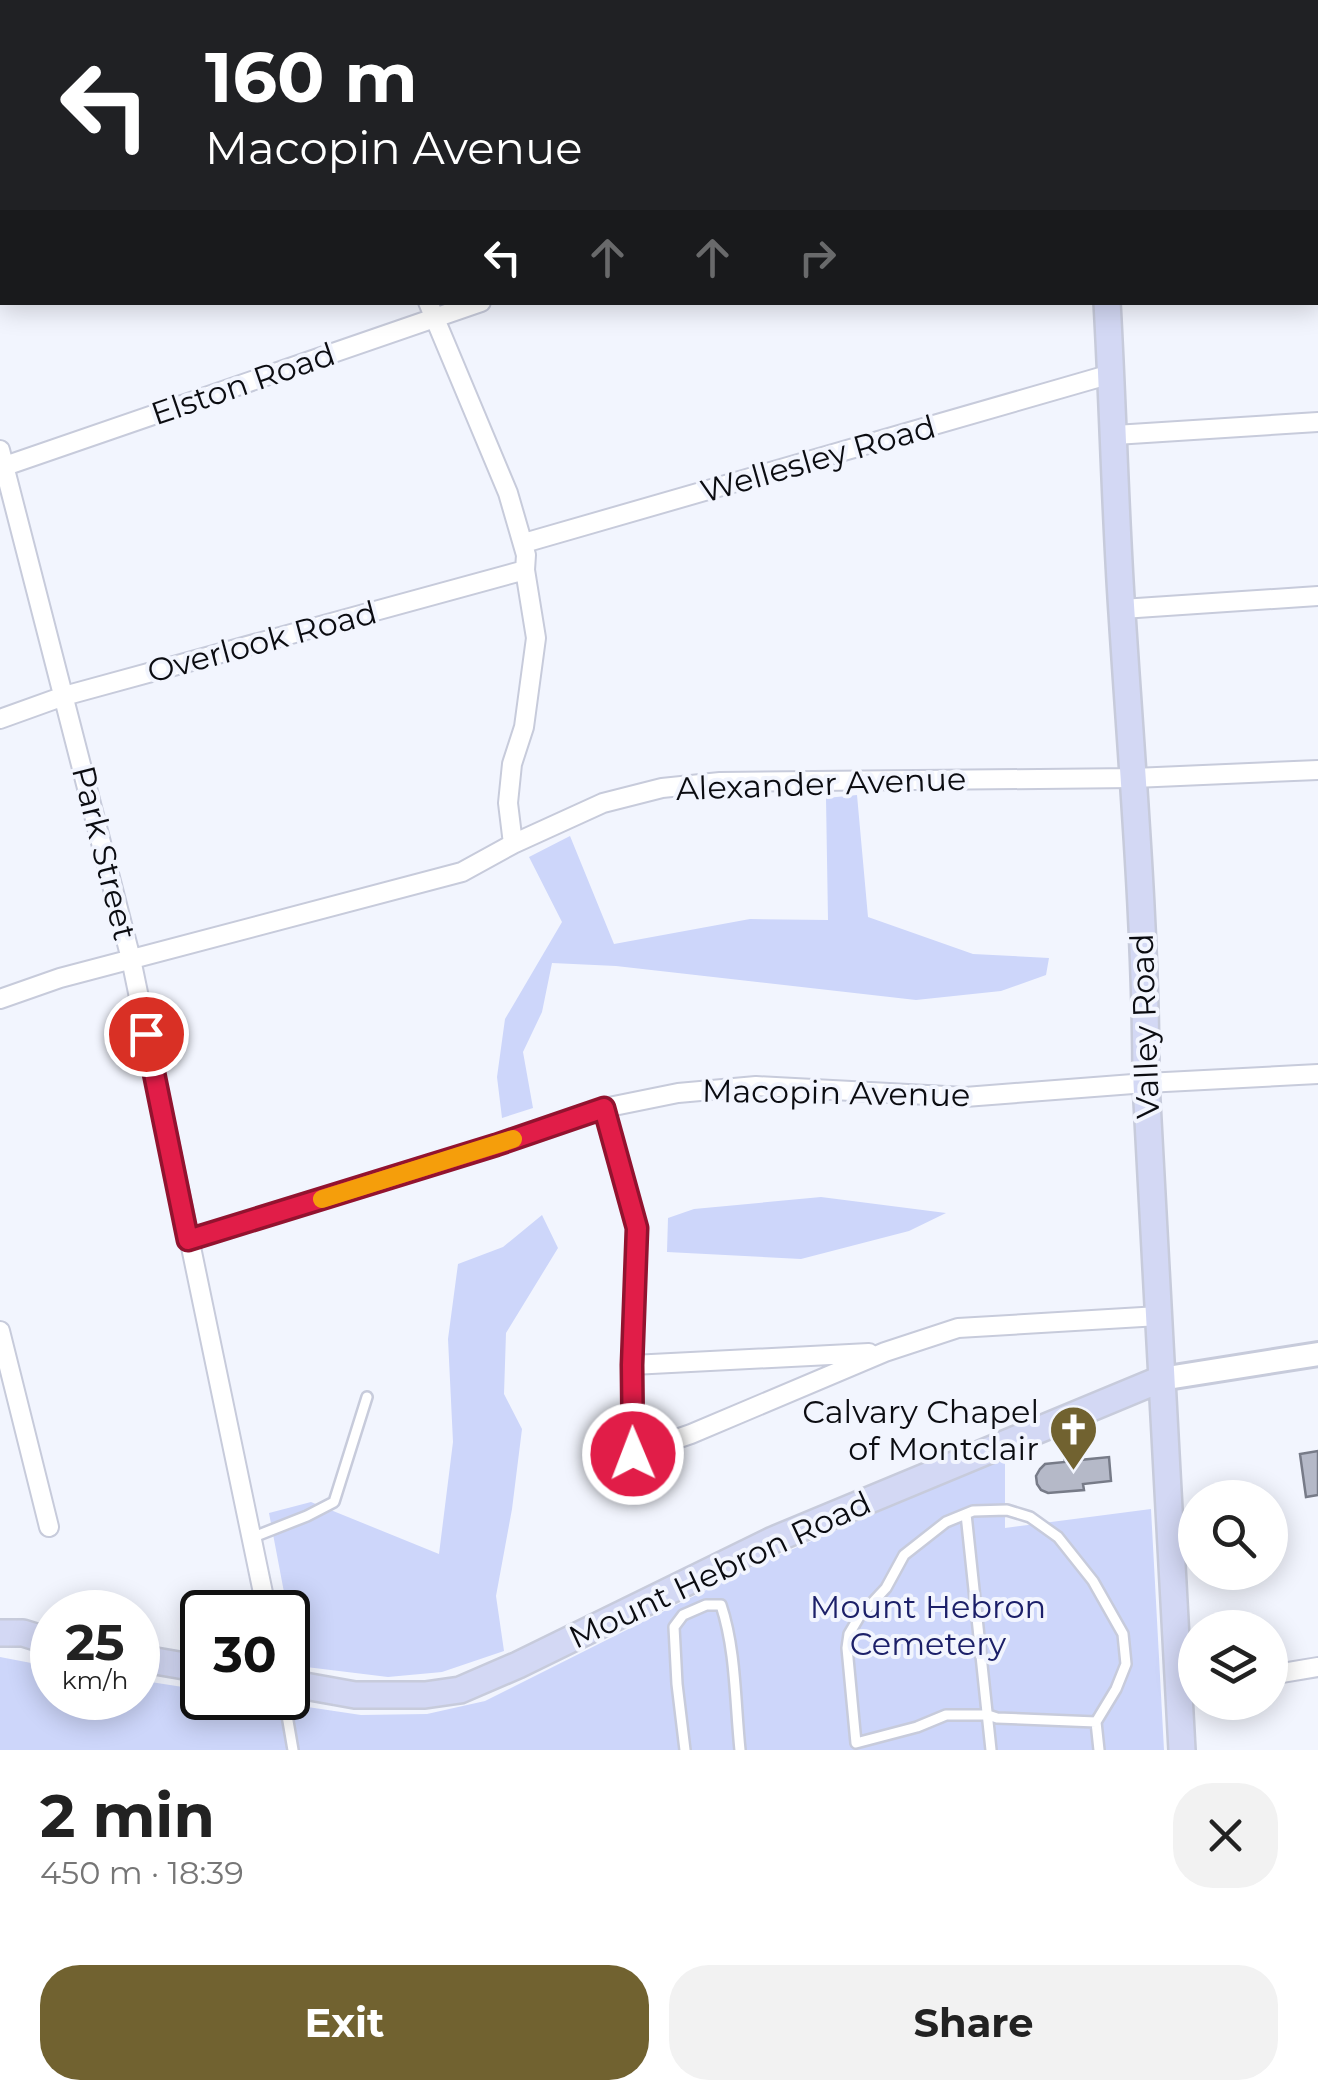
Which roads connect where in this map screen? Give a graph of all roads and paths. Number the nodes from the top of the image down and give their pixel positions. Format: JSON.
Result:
{"nodes":[{"id":1,"x":463,"y":305,"type":"edge"},
{"id":2,"x":1107,"y":305,"type":"edge"},
{"id":3,"x":432,"y":310,"type":"edge"},
{"id":4,"x":1111,"y":374,"type":"junction"},
{"id":5,"x":1318,"y":422,"type":"edge"},
{"id":6,"x":1114,"y":435,"type":"junction"},
{"id":7,"x":2,"y":458,"type":"edge"},
{"id":8,"x":524,"y":543,"type":"junction"},
{"id":9,"x":525,"y":570,"type":"junction"},
{"id":10,"x":1318,"y":596,"type":"edge"},
{"id":11,"x":1122,"y":609,"type":"junction"},
{"id":12,"x":64,"y":696,"type":"junction"},
{"id":13,"x":0,"y":718,"type":"edge"},
{"id":14,"x":1318,"y":770,"type":"edge"},
{"id":15,"x":1134,"y":778,"type":"junction"},
{"id":16,"x":513,"y":844,"type":"junction"},
{"id":17,"x":131,"y":960,"type":"junction"},
{"id":18,"x":0,"y":999,"type":"edge"},
{"id":19,"x":1318,"y":1074,"type":"edge"},
{"id":20,"x":1146,"y":1083,"type":"junction"},
{"id":21,"x":604,"y":1108,"type":"junction"},
{"id":22,"x":188,"y":1240,"type":"junction"},
{"id":23,"x":1159,"y":1316,"type":"junction"},
{"id":24,"x":0,"y":1330,"type":"edge"},
{"id":25,"x":884,"y":1352,"type":"junction"},
{"id":26,"x":1318,"y":1354,"type":"edge"},
{"id":27,"x":632,"y":1365,"type":"junction"},
{"id":28,"x":1161,"y":1379,"type":"junction"},
{"id":29,"x":367,"y":1397,"type":"dead end"},
{"id":30,"x":966,"y":1514,"type":"junction"},
{"id":31,"x":49,"y":1527,"type":"dead end"},
{"id":32,"x":251,"y":1538,"type":"junction"},
{"id":33,"x":262,"y":1590,"type":"edge"},
{"id":34,"x":1180,"y":1610,"type":"edge"},
{"id":35,"x":1318,"y":1668,"type":"edge"},
{"id":36,"x":1288,"y":1672,"type":"edge"},
{"id":37,"x":310,"y":1687,"type":"edge"},
{"id":38,"x":988,"y":1714,"type":"junction"},
{"id":39,"x":288,"y":1720,"type":"edge"},
{"id":40,"x":1184,"y":1720,"type":"edge"},
{"id":41,"x":1096,"y":1722,"type":"junction"},
{"id":42,"x":856,"y":1746,"type":"edge"},
{"id":43,"x":293,"y":1750,"type":"edge"},
{"id":44,"x":685,"y":1750,"type":"edge"},
{"id":45,"x":740,"y":1750,"type":"edge"},
{"id":46,"x":991,"y":1750,"type":"edge"},
{"id":47,"x":1099,"y":1750,"type":"edge"},
{"id":48,"x":1182,"y":1750,"type":"edge"}],
"edges":[{"from":1,"to":3,"type":"street","name":"Elston Road"},
{"from":2,"to":4,"type":"main road","name":"Valley Road"},
{"from":3,"to":7,"type":"street","name":"Elston Road"},
{"from":3,"to":8,"type":"street"},
{"from":4,"to":6,"type":"main road","name":"Valley Road"},
{"from":4,"to":8,"type":"street","name":"Wellesley Road"},
{"from":5,"to":6,"type":"street"},
{"from":6,"to":11,"type":"main road","name":"Valley Road"},
{"from":7,"to":12,"type":"street","name":"Park Street"},
{"from":8,"to":9,"type":"street"},
{"from":9,"to":12,"type":"street","name":"Overlook Road"},
{"from":9,"to":16,"type":"street"},
{"from":10,"to":11,"type":"street"},
{"from":11,"to":15,"type":"main road","name":"Valley Road"},
{"from":12,"to":13,"type":"street","name":"Overlook Road"},
{"from":12,"to":17,"type":"street","name":"Park Street"},
{"from":14,"to":15,"type":"street","name":"Alexander Avenue"},
{"from":15,"to":16,"type":"street","name":"Alexander Avenue"},
{"from":15,"to":20,"type":"main road","name":"Valley Road"},
{"from":16,"to":17,"type":"street","name":"Alexander Avenue"},
{"from":17,"to":18,"type":"street","name":"Alexander Avenue"},
{"from":17,"to":22,"type":"street","name":"Park Street"},
{"from":19,"to":20,"type":"street","name":"Macopin Avenue"},
{"from":20,"to":21,"type":"street","name":"Macopin Avenue"},
{"from":20,"to":23,"type":"main road","name":"Valley Road"},
{"from":21,"to":22,"type":"street","name":"Macopin Avenue"},
{"from":21,"to":27,"type":"street"},
{"from":22,"to":32,"type":"street","name":"Park Street"},
{"from":23,"to":25,"type":"street"},
{"from":23,"to":28,"type":"main road","name":"Valley Road"},
{"from":24,"to":31,"type":"street"},
{"from":25,"to":27,"type":"street"},
{"from":25,"to":27,"type":"street"},
{"from":26,"to":28,"type":"street","name":"Mount Hebron Road"},
{"from":28,"to":34,"type":"main road","name":"Valley Road"},
{"from":28,"to":37,"type":"main road","name":"Mount Hebron Road"},
{"from":29,"to":32,"type":"lane"},
{"from":30,"to":38,"type":"lane"},
{"from":30,"to":41,"type":"lane"},
{"from":30,"to":42,"type":"lane"},
{"from":32,"to":33,"type":"street","name":"Park Street"},
{"from":35,"to":36,"type":"street"},
{"from":38,"to":41,"type":"lane"},
{"from":38,"to":42,"type":"lane"},
{"from":38,"to":46,"type":"lane"},
{"from":39,"to":43,"type":"lane"},
{"from":40,"to":48,"type":"main road","name":"Valley Road"},
{"from":41,"to":47,"type":"lane"},
{"from":44,"to":45,"type":"lane"}]}
